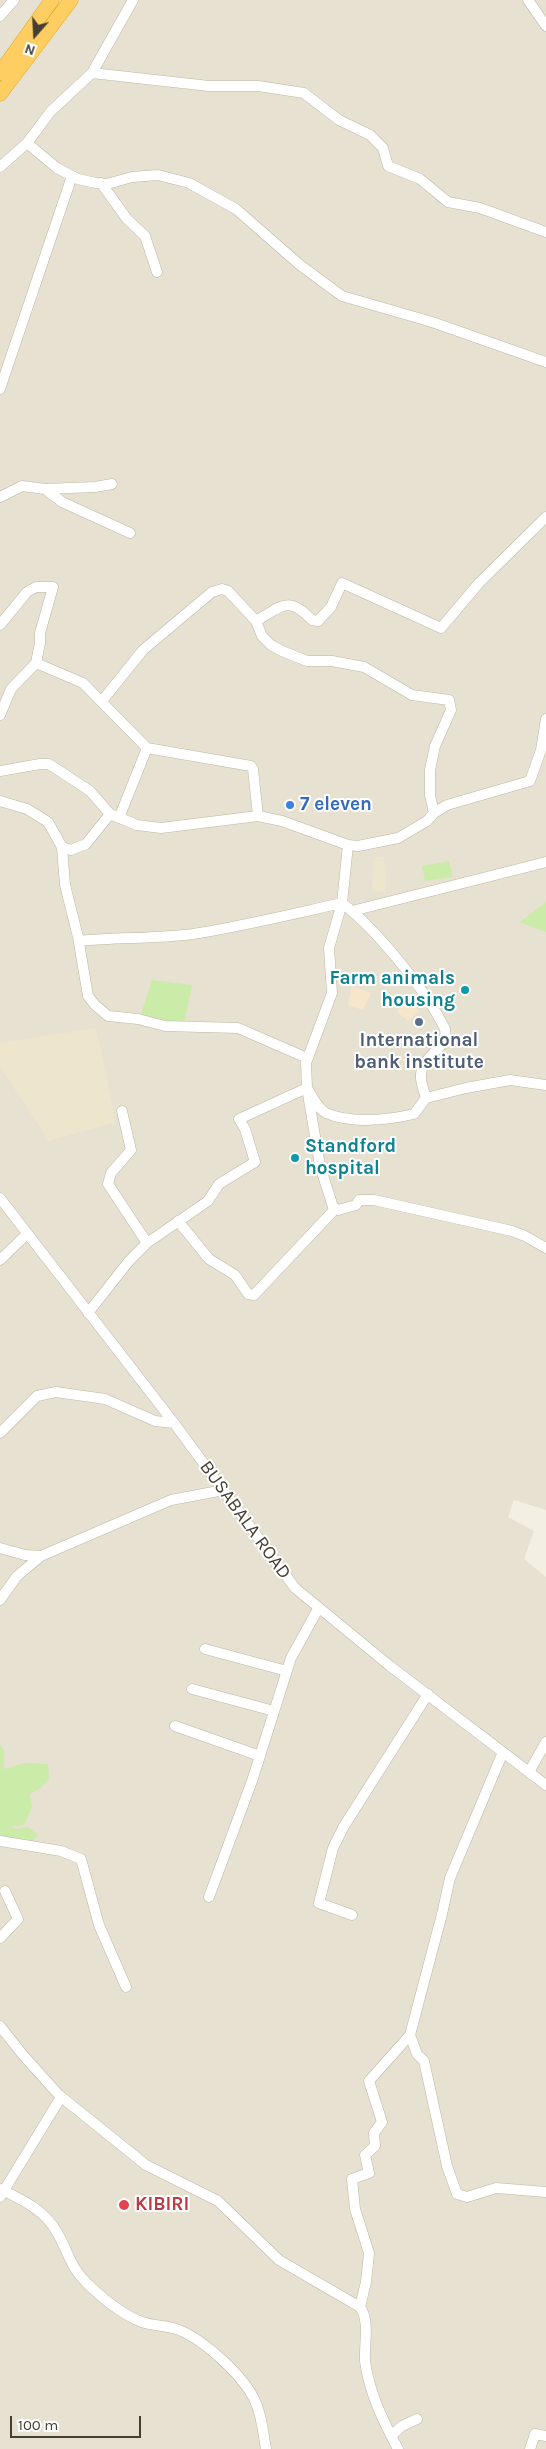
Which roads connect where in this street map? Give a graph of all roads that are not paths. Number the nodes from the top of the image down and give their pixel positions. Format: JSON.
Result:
{"nodes":[{"id":1,"x":14,"y":0,"type":"edge"},
{"id":2,"x":52,"y":0,"type":"edge"},
{"id":3,"x":71,"y":0,"type":"edge"},
{"id":4,"x":133,"y":0,"type":"edge"},
{"id":5,"x":528,"y":0,"type":"edge"},
{"id":6,"x":0,"y":16,"type":"edge"},
{"id":7,"x":546,"y":26,"type":"edge"},
{"id":8,"x":0,"y":73,"type":"edge"},
{"id":9,"x":92,"y":73,"type":"junction"},
{"id":10,"x":0,"y":94,"type":"edge"},
{"id":11,"x":27,"y":143,"type":"junction"},
{"id":12,"x":0,"y":167,"type":"edge"},
{"id":13,"x":72,"y":176,"type":"junction"},
{"id":14,"x":101,"y":184,"type":"junction"},
{"id":15,"x":546,"y":232,"type":"edge"},
{"id":16,"x":157,"y":272,"type":"dead end"},
{"id":17,"x":546,"y":362,"type":"edge"},
{"id":18,"x":0,"y":389,"type":"edge"},
{"id":19,"x":112,"y":484,"type":"dead end"},
{"id":20,"x":45,"y":489,"type":"junction"},
{"id":21,"x":0,"y":497,"type":"edge"},
{"id":22,"x":546,"y":517,"type":"edge"},
{"id":23,"x":130,"y":533,"type":"dead end"},
{"id":24,"x":256,"y":621,"type":"junction"},
{"id":25,"x":0,"y":625,"type":"edge"},
{"id":26,"x":36,"y":663,"type":"junction"},
{"id":27,"x":102,"y":702,"type":"junction"},
{"id":28,"x":0,"y":715,"type":"edge"},
{"id":29,"x":546,"y":719,"type":"edge"},
{"id":30,"x":147,"y":748,"type":"junction"},
{"id":31,"x":0,"y":771,"type":"edge"},
{"id":32,"x":0,"y":801,"type":"edge"},
{"id":33,"x":434,"y":813,"type":"junction"},
{"id":34,"x":115,"y":816,"type":"junction"},
{"id":35,"x":258,"y":816,"type":"junction"},
{"id":36,"x":348,"y":845,"type":"junction"},
{"id":37,"x":62,"y":847,"type":"junction"},
{"id":38,"x":546,"y":862,"type":"edge"},
{"id":39,"x":342,"y":904,"type":"junction"},
{"id":40,"x":352,"y":911,"type":"junction"},
{"id":41,"x":79,"y":941,"type":"junction"},
{"id":42,"x":306,"y":1058,"type":"junction"},
{"id":43,"x":546,"y":1085,"type":"edge"},
{"id":44,"x":307,"y":1088,"type":"junction"},
{"id":45,"x":426,"y":1098,"type":"junction"},
{"id":46,"x":122,"y":1111,"type":"dead end"},
{"id":47,"x":0,"y":1198,"type":"edge"},
{"id":48,"x":335,"y":1209,"type":"junction"},
{"id":49,"x":178,"y":1221,"type":"junction"},
{"id":50,"x":28,"y":1234,"type":"junction"},
{"id":51,"x":147,"y":1243,"type":"junction"},
{"id":52,"x":546,"y":1248,"type":"edge"},
{"id":53,"x":0,"y":1260,"type":"edge"},
{"id":54,"x":88,"y":1313,"type":"junction"},
{"id":55,"x":174,"y":1423,"type":"junction"},
{"id":56,"x":0,"y":1433,"type":"edge"},
{"id":57,"x":224,"y":1490,"type":"junction"},
{"id":58,"x":0,"y":1548,"type":"edge"},
{"id":59,"x":41,"y":1556,"type":"junction"},
{"id":60,"x":0,"y":1600,"type":"edge"},
{"id":61,"x":318,"y":1609,"type":"junction"},
{"id":62,"x":205,"y":1649,"type":"dead end"},
{"id":63,"x":287,"y":1671,"type":"junction"},
{"id":64,"x":192,"y":1689,"type":"dead end"},
{"id":65,"x":428,"y":1694,"type":"junction"},
{"id":66,"x":274,"y":1711,"type":"junction"},
{"id":67,"x":175,"y":1726,"type":"dead end"},
{"id":68,"x":546,"y":1742,"type":"edge"},
{"id":69,"x":503,"y":1752,"type":"junction"},
{"id":70,"x":260,"y":1756,"type":"junction"},
{"id":71,"x":528,"y":1772,"type":"junction"},
{"id":72,"x":546,"y":1785,"type":"edge"},
{"id":73,"x":0,"y":1841,"type":"edge"},
{"id":74,"x":5,"y":1891,"type":"dead end"},
{"id":75,"x":209,"y":1897,"type":"dead end"},
{"id":76,"x":352,"y":1915,"type":"dead end"},
{"id":77,"x":0,"y":1938,"type":"edge"},
{"id":78,"x":126,"y":1986,"type":"dead end"},
{"id":79,"x":0,"y":2026,"type":"edge"},
{"id":80,"x":410,"y":2034,"type":"junction"},
{"id":81,"x":61,"y":2097,"type":"junction"},
{"id":82,"x":1,"y":2192,"type":"edge"},
{"id":83,"x":546,"y":2192,"type":"edge"},
{"id":84,"x":360,"y":2307,"type":"junction"},
{"id":85,"x":417,"y":2419,"type":"dead end"},
{"id":86,"x":391,"y":2436,"type":"junction"},
{"id":87,"x":546,"y":2436,"type":"edge"},
{"id":88,"x":266,"y":2449,"type":"edge"},
{"id":89,"x":398,"y":2449,"type":"edge"},
{"id":90,"x":530,"y":2449,"type":"edge"}],
"edges":[{"from":1,"to":6,"type":"street"},
{"from":2,"to":8,"type":"highway"},
{"from":3,"to":10,"type":"highway"},
{"from":4,"to":9,"type":"street"},
{"from":5,"to":7,"type":"street"},
{"from":9,"to":11,"type":"street"},
{"from":9,"to":15,"type":"street"},
{"from":11,"to":12,"type":"street"},
{"from":11,"to":13,"type":"street"},
{"from":13,"to":14,"type":"street"},
{"from":13,"to":18,"type":"street"},
{"from":14,"to":16,"type":"street"},
{"from":14,"to":17,"type":"street"},
{"from":19,"to":20,"type":"street"},
{"from":20,"to":21,"type":"street"},
{"from":20,"to":23,"type":"street"},
{"from":22,"to":24,"type":"street"},
{"from":24,"to":27,"type":"street"},
{"from":24,"to":33,"type":"street"},
{"from":25,"to":26,"type":"street"},
{"from":26,"to":27,"type":"street"},
{"from":26,"to":28,"type":"street"},
{"from":27,"to":30,"type":"street"},
{"from":29,"to":33,"type":"street"},
{"from":30,"to":34,"type":"street"},
{"from":30,"to":35,"type":"street"},
{"from":31,"to":34,"type":"street"},
{"from":32,"to":37,"type":"street"},
{"from":33,"to":36,"type":"street"},
{"from":34,"to":35,"type":"street"},
{"from":34,"to":37,"type":"street"},
{"from":35,"to":36,"type":"street"},
{"from":36,"to":39,"type":"street"},
{"from":37,"to":41,"type":"street"},
{"from":38,"to":40,"type":"street"},
{"from":39,"to":40,"type":"street"},
{"from":39,"to":41,"type":"street"},
{"from":39,"to":42,"type":"street"},
{"from":40,"to":45,"type":"street"},
{"from":41,"to":42,"type":"street"},
{"from":42,"to":44,"type":"street"},
{"from":43,"to":45,"type":"street"},
{"from":44,"to":45,"type":"street"},
{"from":44,"to":48,"type":"street"},
{"from":44,"to":49,"type":"street"},
{"from":46,"to":51,"type":"street"},
{"from":47,"to":50,"type":"street","name":"BUSABALA ROAD"},
{"from":48,"to":49,"type":"street"},
{"from":48,"to":52,"type":"street"},
{"from":49,"to":51,"type":"street"},
{"from":50,"to":53,"type":"street"},
{"from":50,"to":54,"type":"street","name":"BUSABALA ROAD"},
{"from":51,"to":54,"type":"street"},
{"from":54,"to":55,"type":"street","name":"BUSABALA ROAD"},
{"from":55,"to":56,"type":"street"},
{"from":55,"to":57,"type":"street","name":"BUSABALA ROAD"},
{"from":57,"to":59,"type":"street"},
{"from":57,"to":61,"type":"street","name":"BUSABALA ROAD"},
{"from":58,"to":59,"type":"street"},
{"from":59,"to":60,"type":"street"},
{"from":61,"to":63,"type":"street"},
{"from":61,"to":65,"type":"street","name":"BUSABALA ROAD"},
{"from":62,"to":63,"type":"street"},
{"from":63,"to":66,"type":"street"},
{"from":64,"to":66,"type":"street"},
{"from":65,"to":69,"type":"street","name":"BUSABALA ROAD"},
{"from":65,"to":76,"type":"street"},
{"from":66,"to":70,"type":"street"},
{"from":67,"to":70,"type":"street"},
{"from":68,"to":71,"type":"street"},
{"from":69,"to":71,"type":"street","name":"BUSABALA ROAD"},
{"from":69,"to":80,"type":"street"},
{"from":70,"to":75,"type":"street"},
{"from":71,"to":72,"type":"street","name":"BUSABALA ROAD"},
{"from":73,"to":78,"type":"street"},
{"from":74,"to":77,"type":"street"},
{"from":79,"to":81,"type":"street"},
{"from":80,"to":83,"type":"street"},
{"from":80,"to":84,"type":"street"},
{"from":81,"to":82,"type":"street"},
{"from":81,"to":84,"type":"street"},
{"from":82,"to":88,"type":"street"},
{"from":84,"to":86,"type":"street"},
{"from":85,"to":86,"type":"street"},
{"from":86,"to":89,"type":"street"},
{"from":87,"to":90,"type":"street"}]}
